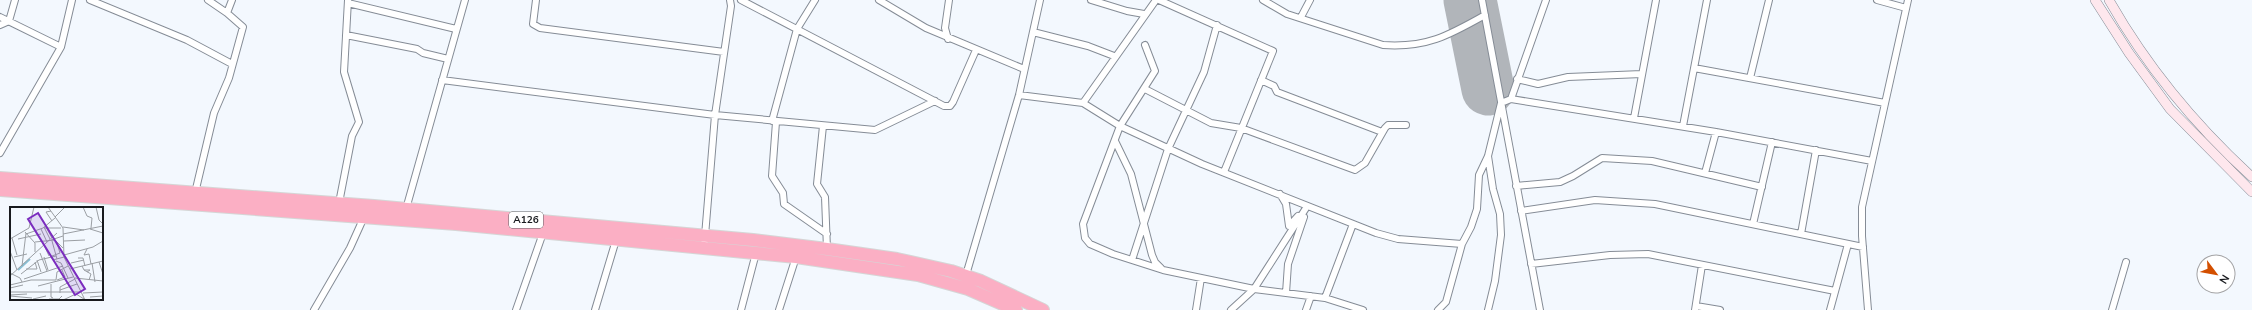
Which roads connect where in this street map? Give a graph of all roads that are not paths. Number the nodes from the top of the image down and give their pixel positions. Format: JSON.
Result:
{"nodes":[{"id":1,"x":15,"y":0,"type":"edge"},
{"id":2,"x":72,"y":0,"type":"edge"},
{"id":3,"x":90,"y":0,"type":"edge"},
{"id":4,"x":208,"y":0,"type":"edge"},
{"id":5,"x":232,"y":0,"type":"edge"},
{"id":6,"x":465,"y":0,"type":"edge"},
{"id":7,"x":536,"y":0,"type":"edge"},
{"id":8,"x":730,"y":0,"type":"edge"},
{"id":9,"x":741,"y":0,"type":"edge"},
{"id":10,"x":815,"y":0,"type":"edge"},
{"id":11,"x":879,"y":0,"type":"edge"},
{"id":12,"x":949,"y":0,"type":"edge"},
{"id":13,"x":1040,"y":0,"type":"edge"},
{"id":14,"x":1091,"y":0,"type":"edge"},
{"id":15,"x":1157,"y":0,"type":"edge"},
{"id":16,"x":1263,"y":0,"type":"edge"},
{"id":17,"x":1310,"y":0,"type":"edge"},
{"id":18,"x":1482,"y":0,"type":"edge"},
{"id":19,"x":1546,"y":0,"type":"edge"},
{"id":20,"x":1656,"y":0,"type":"edge"},
{"id":21,"x":1708,"y":0,"type":"edge"},
{"id":22,"x":1769,"y":0,"type":"edge"},
{"id":23,"x":1876,"y":0,"type":"edge"},
{"id":24,"x":1908,"y":0,"type":"edge"},
{"id":25,"x":2094,"y":0,"type":"edge"},
{"id":26,"x":2109,"y":0,"type":"edge"},
{"id":27,"x":348,"y":2,"type":"edge"},
{"id":28,"x":1098,"y":2,"type":"edge"},
{"id":29,"x":1906,"y":8,"type":"junction"},
{"id":30,"x":227,"y":13,"type":"junction"},
{"id":31,"x":1144,"y":14,"type":"junction"},
{"id":32,"x":1485,"y":15,"type":"junction"},
{"id":33,"x":0,"y":17,"type":"edge"},
{"id":34,"x":1301,"y":17,"type":"junction"},
{"id":35,"x":9,"y":22,"type":"junction"},
{"id":36,"x":0,"y":25,"type":"edge"},
{"id":37,"x":1217,"y":25,"type":"junction"},
{"id":38,"x":456,"y":29,"type":"junction"},
{"id":39,"x":798,"y":29,"type":"junction"},
{"id":40,"x":1033,"y":32,"type":"junction"},
{"id":41,"x":346,"y":35,"type":"junction"},
{"id":42,"x":948,"y":39,"type":"junction"},
{"id":43,"x":1145,"y":45,"type":"dead end"},
{"id":44,"x":61,"y":46,"type":"junction"},
{"id":45,"x":976,"y":50,"type":"junction"},
{"id":46,"x":724,"y":52,"type":"junction"},
{"id":47,"x":1114,"y":56,"type":"junction"},
{"id":48,"x":448,"y":59,"type":"junction"},
{"id":49,"x":232,"y":64,"type":"junction"},
{"id":50,"x":1694,"y":68,"type":"junction"},
{"id":51,"x":1024,"y":69,"type":"junction"},
{"id":52,"x":1642,"y":74,"type":"junction"},
{"id":53,"x":1750,"y":78,"type":"junction"},
{"id":54,"x":442,"y":80,"type":"junction"},
{"id":55,"x":1261,"y":80,"type":"junction"},
{"id":56,"x":1518,"y":80,"type":"junction"},
{"id":57,"x":1145,"y":89,"type":"junction"},
{"id":58,"x":1019,"y":95,"type":"junction"},
{"id":59,"x":1511,"y":99,"type":"junction"},
{"id":60,"x":935,"y":101,"type":"junction"},
{"id":61,"x":1501,"y":103,"type":"junction"},
{"id":62,"x":1885,"y":103,"type":"junction"},
{"id":63,"x":1082,"y":104,"type":"junction"},
{"id":64,"x":1185,"y":110,"type":"junction"},
{"id":65,"x":715,"y":115,"type":"junction"},
{"id":66,"x":1634,"y":118,"type":"junction"},
{"id":67,"x":774,"y":122,"type":"junction"},
{"id":68,"x":1406,"y":124,"type":"dead end"},
{"id":69,"x":823,"y":126,"type":"junction"},
{"id":70,"x":1120,"y":126,"type":"junction"},
{"id":71,"x":1683,"y":126,"type":"junction"},
{"id":72,"x":1240,"y":128,"type":"junction"},
{"id":73,"x":1382,"y":132,"type":"junction"},
{"id":74,"x":1716,"y":132,"type":"junction"},
{"id":75,"x":1115,"y":141,"type":"junction"},
{"id":76,"x":1772,"y":142,"type":"junction"},
{"id":77,"x":1168,"y":149,"type":"junction"},
{"id":78,"x":1816,"y":150,"type":"junction"},
{"id":79,"x":0,"y":153,"type":"edge"},
{"id":80,"x":1488,"y":156,"type":"junction"},
{"id":81,"x":1872,"y":161,"type":"junction"},
{"id":82,"x":1224,"y":172,"type":"junction"},
{"id":83,"x":1705,"y":173,"type":"junction"},
{"id":84,"x":2252,"y":177,"type":"edge"},
{"id":85,"x":0,"y":178,"type":"edge"},
{"id":86,"x":1516,"y":186,"type":"junction"},
{"id":87,"x":1762,"y":187,"type":"junction"},
{"id":88,"x":0,"y":190,"type":"edge"},
{"id":89,"x":2252,"y":192,"type":"edge"},
{"id":90,"x":195,"y":193,"type":"junction"},
{"id":91,"x":1280,"y":194,"type":"junction"},
{"id":92,"x":339,"y":203,"type":"junction"},
{"id":93,"x":1307,"y":207,"type":"junction"},
{"id":94,"x":406,"y":209,"type":"junction"},
{"id":95,"x":1521,"y":211,"type":"junction"},
{"id":96,"x":364,"y":217,"type":"junction"},
{"id":97,"x":1144,"y":222,"type":"junction"},
{"id":98,"x":1354,"y":224,"type":"junction"},
{"id":99,"x":1753,"y":224,"type":"junction"},
{"id":100,"x":543,"y":233,"type":"junction"},
{"id":101,"x":827,"y":234,"type":"junction"},
{"id":102,"x":1801,"y":234,"type":"junction"},
{"id":103,"x":705,"y":236,"type":"junction"},
{"id":104,"x":616,"y":240,"type":"junction"},
{"id":105,"x":1462,"y":244,"type":"junction"},
{"id":106,"x":1848,"y":244,"type":"junction"},
{"id":107,"x":1863,"y":247,"type":"junction"},
{"id":108,"x":704,"y":248,"type":"junction"},
{"id":109,"x":827,"y":249,"type":"junction"},
{"id":110,"x":756,"y":253,"type":"junction"},
{"id":111,"x":796,"y":257,"type":"junction"},
{"id":112,"x":1132,"y":260,"type":"junction"},
{"id":113,"x":2126,"y":262,"type":"dead end"},
{"id":114,"x":1531,"y":264,"type":"junction"},
{"id":115,"x":1702,"y":265,"type":"junction"},
{"id":116,"x":1163,"y":270,"type":"junction"},
{"id":117,"x":966,"y":275,"type":"junction"},
{"id":118,"x":1201,"y":278,"type":"junction"},
{"id":119,"x":1254,"y":289,"type":"junction"},
{"id":120,"x":1835,"y":291,"type":"junction"},
{"id":121,"x":1286,"y":293,"type":"junction"},
{"id":122,"x":1311,"y":296,"type":"junction"},
{"id":123,"x":1325,"y":298,"type":"junction"},
{"id":124,"x":1695,"y":308,"type":"edge"},
{"id":125,"x":1011,"y":309,"type":"edge"},
{"id":126,"x":314,"y":310,"type":"edge"},
{"id":127,"x":516,"y":310,"type":"edge"},
{"id":128,"x":594,"y":310,"type":"edge"},
{"id":129,"x":741,"y":310,"type":"edge"},
{"id":130,"x":779,"y":310,"type":"edge"},
{"id":131,"x":1042,"y":310,"type":"edge"},
{"id":132,"x":1196,"y":310,"type":"edge"},
{"id":133,"x":1231,"y":310,"type":"edge"},
{"id":134,"x":1306,"y":310,"type":"edge"},
{"id":135,"x":1363,"y":310,"type":"edge"},
{"id":136,"x":1438,"y":310,"type":"edge"},
{"id":137,"x":1488,"y":310,"type":"edge"},
{"id":138,"x":1540,"y":310,"type":"edge"},
{"id":139,"x":1720,"y":310,"type":"edge"},
{"id":140,"x":1830,"y":310,"type":"edge"},
{"id":141,"x":1868,"y":310,"type":"edge"},
{"id":142,"x":2112,"y":310,"type":"edge"}],
"edges":[{"from":1,"to":35,"type":"street"},
{"from":2,"to":44,"type":"street"},
{"from":3,"to":49,"type":"street"},
{"from":4,"to":30,"type":"street"},
{"from":5,"to":30,"type":"street"},
{"from":6,"to":38,"type":"street"},
{"from":7,"to":46,"type":"street"},
{"from":8,"to":46,"type":"street"},
{"from":9,"to":39,"type":"street"},
{"from":10,"to":39,"type":"street"},
{"from":11,"to":42,"type":"street"},
{"from":12,"to":42,"type":"street"},
{"from":13,"to":40,"type":"street"},
{"from":14,"to":28,"type":"street"},
{"from":15,"to":31,"type":"street"},
{"from":15,"to":37,"type":"street"},
{"from":16,"to":34,"type":"street"},
{"from":17,"to":34,"type":"street"},
{"from":18,"to":32,"type":"street"},
{"from":19,"to":56,"type":"street"},
{"from":20,"to":52,"type":"street"},
{"from":21,"to":50,"type":"street"},
{"from":22,"to":53,"type":"street"},
{"from":23,"to":29,"type":"street"},
{"from":24,"to":29,"type":"street"},
{"from":25,"to":89,"type":"street"},
{"from":26,"to":84,"type":"street"},
{"from":27,"to":38,"type":"street"},
{"from":27,"to":41,"type":"street"},
{"from":28,"to":31,"type":"street"},
{"from":29,"to":62,"type":"street"},
{"from":30,"to":49,"type":"street"},
{"from":31,"to":47,"type":"street"},
{"from":32,"to":34,"type":"street"},
{"from":32,"to":61,"type":"street"},
{"from":33,"to":35,"type":"street"},
{"from":35,"to":36,"type":"street"},
{"from":35,"to":44,"type":"street"},
{"from":37,"to":55,"type":"street"},
{"from":37,"to":64,"type":"street"},
{"from":38,"to":48,"type":"street"},
{"from":39,"to":60,"type":"street"},
{"from":39,"to":67,"type":"street"},
{"from":40,"to":47,"type":"street"},
{"from":40,"to":51,"type":"street"},
{"from":41,"to":48,"type":"street"},
{"from":41,"to":92,"type":"street"},
{"from":42,"to":45,"type":"street"},
{"from":43,"to":57,"type":"street"},
{"from":44,"to":79,"type":"street"},
{"from":45,"to":51,"type":"street"},
{"from":45,"to":60,"type":"street"},
{"from":46,"to":65,"type":"street"},
{"from":47,"to":63,"type":"street"},
{"from":48,"to":54,"type":"street"},
{"from":49,"to":90,"type":"street"},
{"from":50,"to":53,"type":"street"},
{"from":50,"to":71,"type":"street"},
{"from":51,"to":58,"type":"street"},
{"from":52,"to":56,"type":"street"},
{"from":52,"to":66,"type":"street"},
{"from":53,"to":62,"type":"street"},
{"from":54,"to":65,"type":"street"},
{"from":54,"to":94,"type":"street"},
{"from":55,"to":72,"type":"street"},
{"from":55,"to":73,"type":"street"},
{"from":56,"to":59,"type":"street"},
{"from":57,"to":64,"type":"street"},
{"from":57,"to":70,"type":"street"},
{"from":58,"to":63,"type":"street"},
{"from":58,"to":117,"type":"street"},
{"from":59,"to":61,"type":"street"},
{"from":59,"to":66,"type":"street"},
{"from":60,"to":69,"type":"street"},
{"from":61,"to":80,"type":"street"},
{"from":61,"to":86,"type":"street"},
{"from":62,"to":81,"type":"street"},
{"from":63,"to":70,"type":"street"},
{"from":64,"to":72,"type":"street"},
{"from":64,"to":77,"type":"street"},
{"from":65,"to":67,"type":"street"},
{"from":65,"to":103,"type":"street"},
{"from":66,"to":71,"type":"street"},
{"from":67,"to":69,"type":"street"},
{"from":67,"to":101,"type":"street"},
{"from":68,"to":73,"type":"street"},
{"from":69,"to":101,"type":"street"},
{"from":70,"to":75,"type":"street"},
{"from":70,"to":77,"type":"street"},
{"from":71,"to":74,"type":"street"},
{"from":72,"to":73,"type":"street"},
{"from":72,"to":82,"type":"street"},
{"from":74,"to":76,"type":"street"},
{"from":74,"to":83,"type":"street"},
{"from":75,"to":97,"type":"street"},
{"from":75,"to":112,"type":"street"},
{"from":76,"to":78,"type":"street"},
{"from":76,"to":87,"type":"street"},
{"from":77,"to":82,"type":"street"},
{"from":77,"to":97,"type":"street"},
{"from":78,"to":81,"type":"street"},
{"from":78,"to":102,"type":"street"},
{"from":80,"to":105,"type":"street"},
{"from":80,"to":137,"type":"street"},
{"from":81,"to":107,"type":"street"},
{"from":82,"to":91,"type":"street"},
{"from":83,"to":86,"type":"street"},
{"from":83,"to":87,"type":"street"},
{"from":85,"to":90,"type":"highway","number":"A126"},
{"from":86,"to":95,"type":"street"},
{"from":87,"to":99,"type":"street"},
{"from":88,"to":96,"type":"highway","number":"A126"},
{"from":90,"to":92,"type":"highway","number":"A126"},
{"from":91,"to":93,"type":"street"},
{"from":91,"to":93,"type":"street"},
{"from":92,"to":94,"type":"highway","number":"A126"},
{"from":93,"to":98,"type":"street"},
{"from":93,"to":119,"type":"street"},
{"from":93,"to":121,"type":"street"},
{"from":94,"to":103,"type":"highway","number":"A126"},
{"from":95,"to":99,"type":"street"},
{"from":95,"to":114,"type":"street"},
{"from":96,"to":100,"type":"highway","number":"A126"},
{"from":96,"to":126,"type":"street"},
{"from":97,"to":112,"type":"street"},
{"from":97,"to":116,"type":"street"},
{"from":98,"to":105,"type":"street"},
{"from":98,"to":123,"type":"street"},
{"from":99,"to":102,"type":"street"},
{"from":100,"to":104,"type":"highway","number":"A126"},
{"from":100,"to":127,"type":"street"},
{"from":101,"to":109,"type":"street"},
{"from":102,"to":106,"type":"street"},
{"from":103,"to":108,"type":"street"},
{"from":103,"to":109,"type":"highway","number":"A126"},
{"from":104,"to":108,"type":"highway","number":"A126"},
{"from":104,"to":128,"type":"street"},
{"from":105,"to":136,"type":"street"},
{"from":106,"to":107,"type":"street"},
{"from":106,"to":120,"type":"street"},
{"from":107,"to":141,"type":"street"},
{"from":108,"to":110,"type":"highway","number":"A126"},
{"from":109,"to":117,"type":"highway","number":"A126"},
{"from":110,"to":111,"type":"highway","number":"A126"},
{"from":110,"to":129,"type":"street"},
{"from":111,"to":125,"type":"highway","number":"A126"},
{"from":111,"to":130,"type":"street"},
{"from":112,"to":116,"type":"street"},
{"from":113,"to":142,"type":"street"},
{"from":114,"to":115,"type":"street"},
{"from":114,"to":138,"type":"street"},
{"from":115,"to":120,"type":"street"},
{"from":115,"to":124,"type":"street"},
{"from":116,"to":118,"type":"street"},
{"from":117,"to":131,"type":"highway","number":"A126"},
{"from":118,"to":119,"type":"street"},
{"from":118,"to":132,"type":"street"},
{"from":119,"to":121,"type":"street"},
{"from":119,"to":133,"type":"street"},
{"from":120,"to":140,"type":"street"},
{"from":121,"to":122,"type":"street"},
{"from":122,"to":123,"type":"street"},
{"from":122,"to":134,"type":"street"},
{"from":123,"to":135,"type":"street"},
{"from":124,"to":139,"type":"street"}]}
